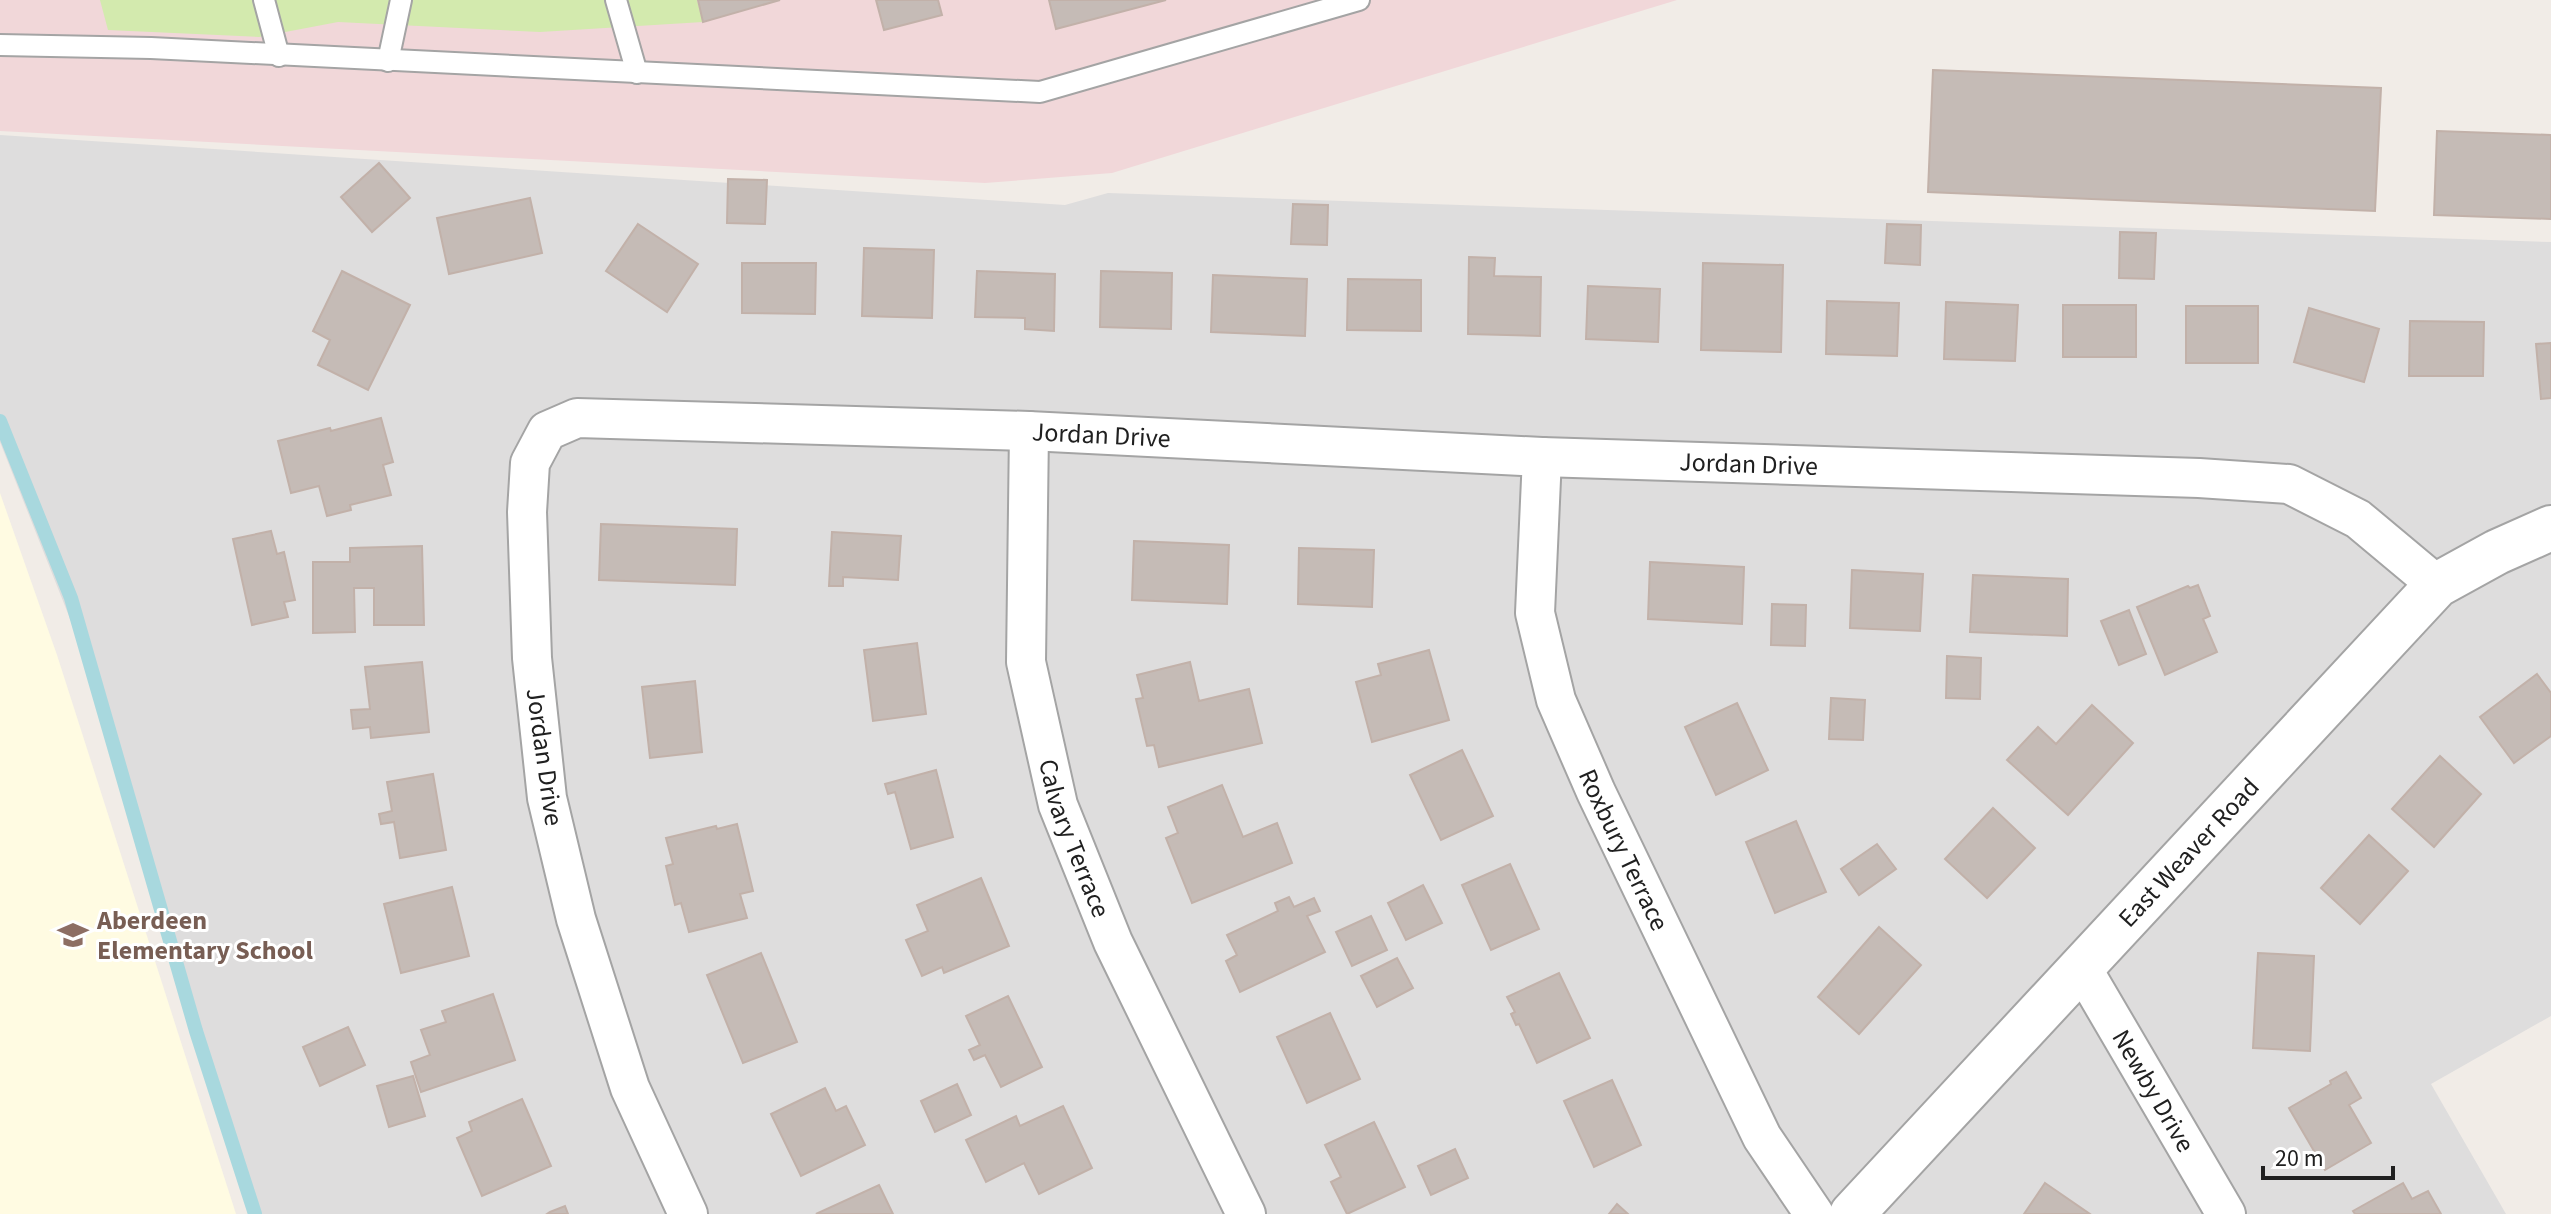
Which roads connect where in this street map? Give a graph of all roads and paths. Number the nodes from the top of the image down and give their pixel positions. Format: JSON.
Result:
{"nodes":[{"id":1,"x":264,"y":0,"type":"edge"},
{"id":2,"x":401,"y":0,"type":"edge"},
{"id":3,"x":616,"y":0,"type":"edge"},
{"id":4,"x":1359,"y":0,"type":"edge"},
{"id":5,"x":0,"y":45,"type":"edge"},
{"id":6,"x":279,"y":56,"type":"junction"},
{"id":7,"x":388,"y":61,"type":"junction"},
{"id":8,"x":637,"y":73,"type":"junction"},
{"id":9,"x":1029,"y":431,"type":"junction"},
{"id":10,"x":1542,"y":457,"type":"junction"},
{"id":11,"x":2551,"y":528,"type":"edge"},
{"id":12,"x":2437,"y":585,"type":"junction"},
{"id":13,"x":2082,"y":968,"type":"junction"},
{"id":14,"x":688,"y":1214,"type":"edge"},
{"id":15,"x":1246,"y":1214,"type":"edge"},
{"id":16,"x":1814,"y":1214,"type":"edge"},
{"id":17,"x":1852,"y":1214,"type":"edge"},
{"id":18,"x":2226,"y":1214,"type":"edge"}],
"edges":[{"from":1,"to":6,"type":"lane"},
{"from":2,"to":7,"type":"lane"},
{"from":3,"to":8,"type":"lane"},
{"from":4,"to":8,"type":"lane"},
{"from":5,"to":6,"type":"lane"},
{"from":6,"to":7,"type":"lane"},
{"from":7,"to":8,"type":"lane"},
{"from":9,"to":10,"type":"street","name":"Jordan Drive"},
{"from":9,"to":14,"type":"street","name":"Jordan Drive"},
{"from":9,"to":15,"type":"street","name":"Calvary Terrace"},
{"from":10,"to":12,"type":"street","name":"Jordan Drive"},
{"from":10,"to":16,"type":"street","name":"Roxbury Terrace"},
{"from":11,"to":12,"type":"street","name":"East Weaver Road"},
{"from":12,"to":13,"type":"street","name":"East Weaver Road"},
{"from":13,"to":17,"type":"street","name":"East Weaver Road"},
{"from":13,"to":18,"type":"street","name":"Newby Drive"}]}
